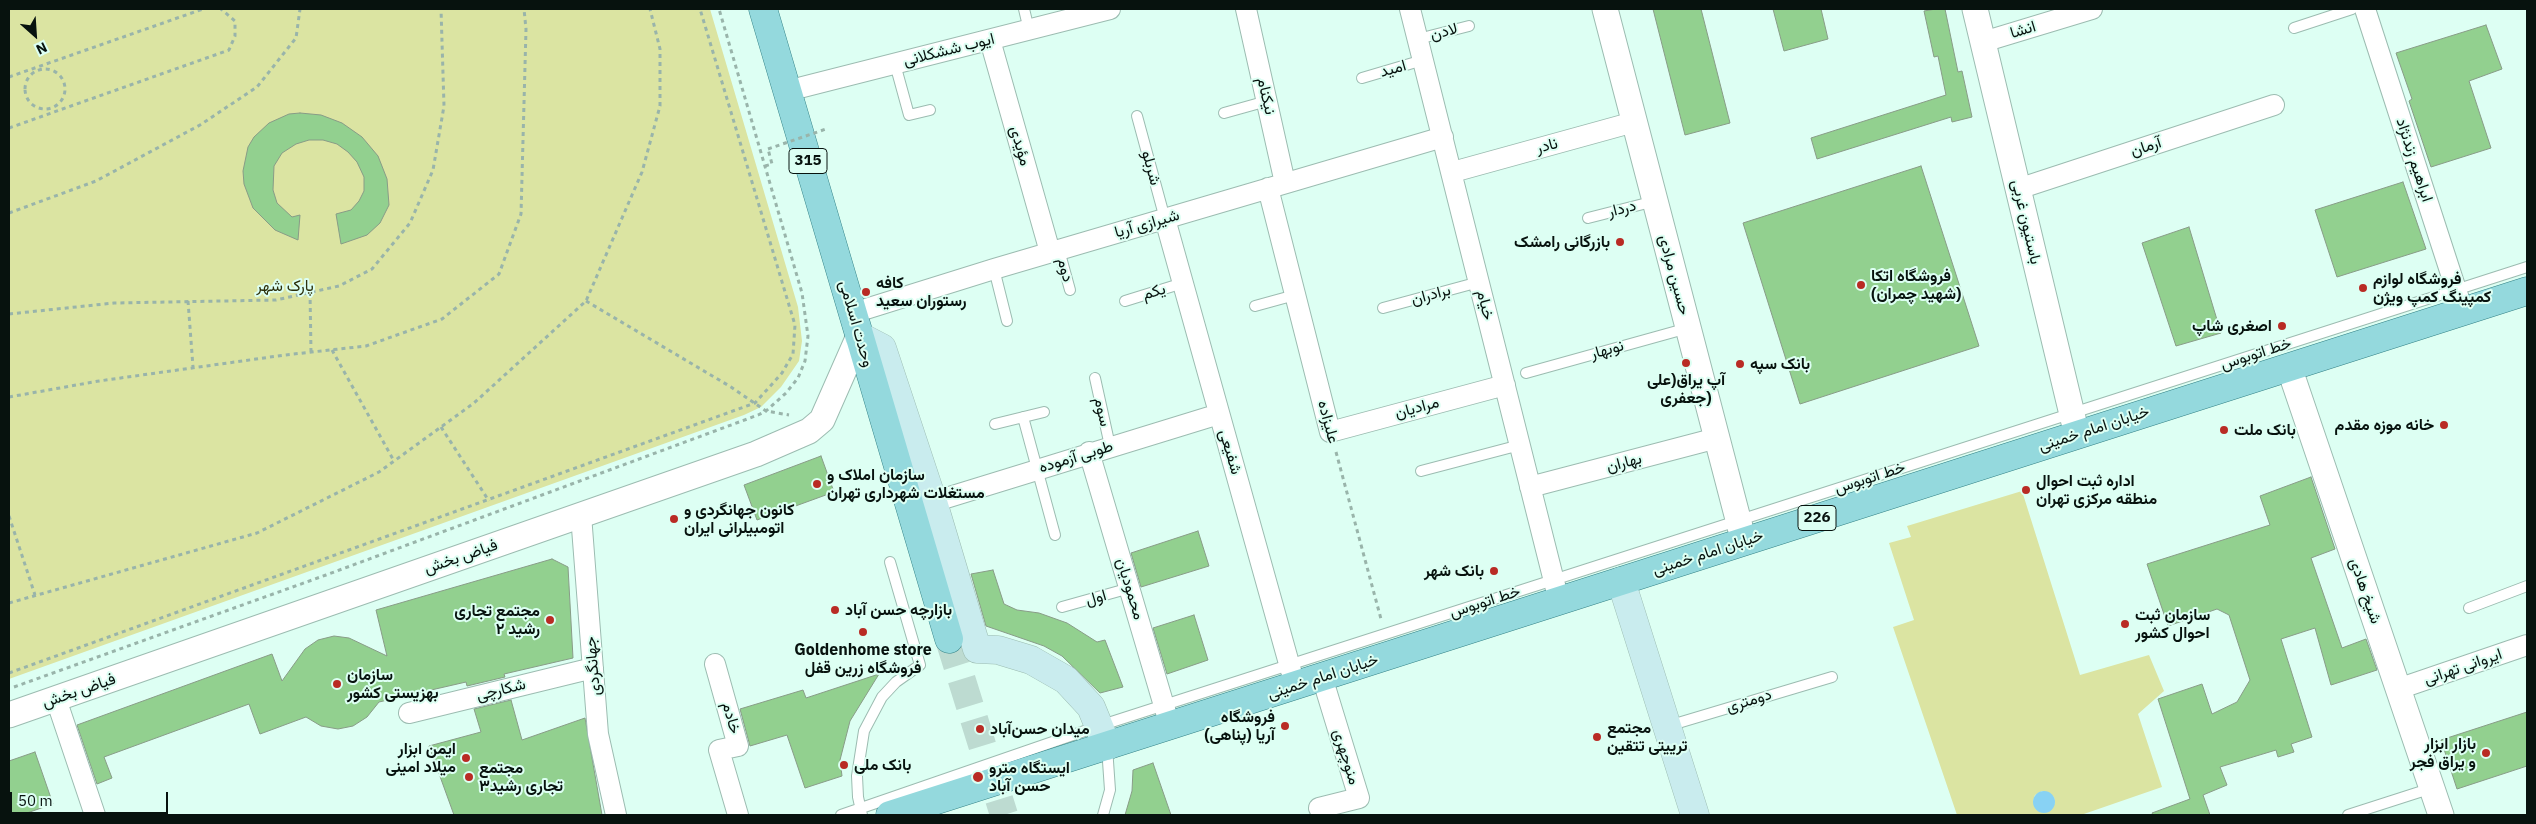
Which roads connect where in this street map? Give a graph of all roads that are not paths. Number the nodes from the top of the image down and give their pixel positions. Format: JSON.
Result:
{"nodes":[{"id":1,"x":762,"y":9,"type":"edge"},
{"id":2,"x":1024,"y":9,"type":"edge"},
{"id":3,"x":1110,"y":9,"type":"edge"},
{"id":4,"x":1246,"y":9,"type":"edge"},
{"id":5,"x":1410,"y":9,"type":"edge"},
{"id":6,"x":1605,"y":9,"type":"edge"},
{"id":7,"x":1975,"y":9,"type":"edge"},
{"id":8,"x":2092,"y":9,"type":"edge"},
{"id":9,"x":2352,"y":9,"type":"edge"},
{"id":10,"x":2365,"y":9,"type":"edge"},
{"id":11,"x":1469,"y":26,"type":"dead end"},
{"id":12,"x":2294,"y":28,"type":"dead end"},
{"id":13,"x":1029,"y":30,"type":"junction"},
{"id":14,"x":1418,"y":39,"type":"junction"},
{"id":15,"x":990,"y":40,"type":"junction"},
{"id":16,"x":1983,"y":42,"type":"junction"},
{"id":17,"x":1423,"y":60,"type":"junction"},
{"id":18,"x":895,"y":64,"type":"junction"},
{"id":19,"x":1362,"y":78,"type":"dead end"},
{"id":20,"x":787,"y":92,"type":"junction"},
{"id":21,"x":1267,"y":101,"type":"junction"},
{"id":22,"x":2274,"y":104,"type":"dead end"},
{"id":23,"x":930,"y":110,"type":"dead end"},
{"id":24,"x":1224,"y":113,"type":"dead end"},
{"id":25,"x":1137,"y":116,"type":"dead end"},
{"id":26,"x":1634,"y":122,"type":"junction"},
{"id":27,"x":1442,"y":137,"type":"junction"},
{"id":28,"x":1460,"y":170,"type":"dead end"},
{"id":29,"x":1276,"y":186,"type":"junction"},
{"id":30,"x":2018,"y":189,"type":"junction"},
{"id":31,"x":1655,"y":201,"type":"junction"},
{"id":32,"x":1588,"y":218,"type":"dead end"},
{"id":33,"x":1165,"y":219,"type":"junction"},
{"id":34,"x":1055,"y":251,"type":"junction"},
{"id":35,"x":2527,"y":267,"type":"edge"},
{"id":36,"x":994,"y":269,"type":"junction"},
{"id":37,"x":1479,"y":282,"type":"junction"},
{"id":38,"x":1183,"y":283,"type":"junction"},
{"id":39,"x":1070,"y":290,"type":"dead end"},
{"id":40,"x":2527,"y":291,"type":"edge"},
{"id":41,"x":1295,"y":295,"type":"junction"},
{"id":42,"x":1125,"y":301,"type":"dead end"},
{"id":43,"x":2460,"y":301,"type":"junction"},
{"id":44,"x":1255,"y":306,"type":"dead end"},
{"id":45,"x":1383,"y":308,"type":"dead end"},
{"id":46,"x":1007,"y":321,"type":"dead end"},
{"id":47,"x":856,"y":324,"type":"junction"},
{"id":48,"x":1688,"y":328,"type":"junction"},
{"id":49,"x":2289,"y":367,"type":"junction"},
{"id":50,"x":1526,"y":373,"type":"dead end"},
{"id":51,"x":1094,"y":378,"type":"dead end"},
{"id":52,"x":1505,"y":385,"type":"junction"},
{"id":53,"x":1044,"y":412,"type":"dead end"},
{"id":54,"x":1219,"y":414,"type":"junction"},
{"id":55,"x":1023,"y":417,"type":"junction"},
{"id":56,"x":995,"y":424,"type":"dead end"},
{"id":57,"x":2074,"y":424,"type":"junction"},
{"id":58,"x":1330,"y":432,"type":"joint"},
{"id":59,"x":1717,"y":438,"type":"junction"},
{"id":60,"x":1520,"y":445,"type":"junction"},
{"id":61,"x":1110,"y":446,"type":"junction"},
{"id":62,"x":1090,"y":452,"type":"junction"},
{"id":63,"x":1036,"y":469,"type":"junction"},
{"id":64,"x":1421,"y":471,"type":"dead end"},
{"id":65,"x":1530,"y":487,"type":"junction"},
{"id":66,"x":933,"y":502,"type":"junction"},
{"id":67,"x":581,"y":515,"type":"junction"},
{"id":68,"x":1741,"y":531,"type":"junction"},
{"id":69,"x":1055,"y":534,"type":"dead end"},
{"id":70,"x":890,"y":562,"type":"dead end"},
{"id":71,"x":1621,"y":581,"type":"junction"},
{"id":72,"x":2527,"y":586,"type":"edge"},
{"id":73,"x":1130,"y":588,"type":"junction"},
{"id":74,"x":1557,"y":591,"type":"junction"},
{"id":75,"x":1062,"y":607,"type":"dead end"},
{"id":76,"x":2469,"y":608,"type":"dead end"},
{"id":77,"x":949,"y":639,"type":"tunnel mouth"},
{"id":78,"x":2527,"y":645,"type":"edge"},
{"id":79,"x":716,"y":664,"type":"dead end"},
{"id":80,"x":593,"y":668,"type":"junction"},
{"id":81,"x":1292,"y":675,"type":"junction"},
{"id":82,"x":1322,"y":677,"type":"junction"},
{"id":83,"x":1832,"y":677,"type":"dead end"},
{"id":84,"x":2398,"y":689,"type":"junction"},
{"id":85,"x":56,"y":699,"type":"junction"},
{"id":86,"x":409,"y":713,"type":"dead end"},
{"id":87,"x":9,"y":715,"type":"edge"},
{"id":88,"x":1167,"y":715,"type":"junction"},
{"id":89,"x":1667,"y":726,"type":"junction"},
{"id":90,"x":1103,"y":736,"type":"junction"},
{"id":91,"x":2432,"y":788,"type":"junction"},
{"id":92,"x":1319,"y":808,"type":"dead end"},
{"id":93,"x":96,"y":815,"type":"edge"},
{"id":94,"x":616,"y":815,"type":"edge"},
{"id":95,"x":738,"y":815,"type":"edge"},
{"id":96,"x":841,"y":815,"type":"edge"},
{"id":97,"x":862,"y":815,"type":"edge"},
{"id":98,"x":890,"y":815,"type":"edge"},
{"id":99,"x":1103,"y":815,"type":"edge"},
{"id":100,"x":1695,"y":815,"type":"edge"},
{"id":101,"x":2348,"y":815,"type":"edge"},
{"id":102,"x":2441,"y":815,"type":"edge"}],
"edges":[{"from":1,"to":20,"type":"main road","name":"وحدت اسلامی","number":"315"},
{"from":2,"to":13,"type":"lane"},
{"from":3,"to":13,"type":"street","name":"ایوب ششکلانی"},
{"from":4,"to":21,"type":"street","name":"نیکنام"},
{"from":5,"to":14,"type":"street","name":"خیام"},
{"from":6,"to":26,"type":"street","name":"حسین مرادی"},
{"from":7,"to":16,"type":"street","name":"باستیون غربی"},
{"from":8,"to":16,"type":"street","name":"انشا"},
{"from":9,"to":12,"type":"lane"},
{"from":10,"to":43,"type":"street","name":"ابراهیم زندنژاد"},
{"from":11,"to":14,"type":"lane","name":"لادن"},
{"from":13,"to":15,"type":"street","name":"ایوب ششکلانی"},
{"from":14,"to":17,"type":"street","name":"خیام"},
{"from":15,"to":18,"type":"street","name":"ایوب ششکلانی"},
{"from":15,"to":34,"type":"street","name":"مؤیدی"},
{"from":16,"to":30,"type":"street","name":"باستیون غربی"},
{"from":17,"to":19,"type":"lane","name":"امید"},
{"from":17,"to":27,"type":"street","name":"خیام"},
{"from":18,"to":20,"type":"street","name":"ایوب ششکلانی"},
{"from":18,"to":23,"type":"lane"},
{"from":20,"to":47,"type":"main road","name":"وحدت اسلامی","number":"315"},
{"from":21,"to":24,"type":"lane"},
{"from":21,"to":29,"type":"street","name":"نیکنام"},
{"from":22,"to":30,"type":"street","name":"آرمان"},
{"from":25,"to":33,"type":"lane","name":"شربلو"},
{"from":26,"to":28,"type":"street","name":"نادر"},
{"from":26,"to":31,"type":"street","name":"حسین مرادی"},
{"from":27,"to":29,"type":"street","name":"شیرازی آریا"},
{"from":27,"to":37,"type":"street","name":"خیام"},
{"from":29,"to":33,"type":"street","name":"شیرازی آریا"},
{"from":29,"to":41,"type":"street","name":"علیزاده"},
{"from":30,"to":57,"type":"street","name":"باستیون غربی"},
{"from":31,"to":32,"type":"lane","name":"دردار"},
{"from":31,"to":48,"type":"street","name":"حسین مرادی"},
{"from":33,"to":34,"type":"street","name":"شیرازی آریا"},
{"from":33,"to":38,"type":"street","name":"شفیعی"},
{"from":34,"to":36,"type":"street","name":"شیرازی آریا"},
{"from":34,"to":39,"type":"lane","name":"دوم"},
{"from":35,"to":43,"type":"lane","name":"خط اتوبوس"},
{"from":36,"to":46,"type":"lane"},
{"from":36,"to":47,"type":"street","name":"شیرازی آریا"},
{"from":37,"to":45,"type":"lane","name":"برادران"},
{"from":37,"to":52,"type":"street","name":"خیام"},
{"from":38,"to":42,"type":"lane","name":"یکم"},
{"from":38,"to":54,"type":"street","name":"شفیعی"},
{"from":40,"to":43,"type":"main road","name":"خیابان امام خمینی","number":"226"},
{"from":41,"to":44,"type":"lane"},
{"from":41,"to":58,"type":"street","name":"علیزاده"},
{"from":43,"to":49,"type":"main road","name":"خیابان امام خمینی","number":"226"},
{"from":43,"to":57,"type":"lane","name":"خط اتوبوس"},
{"from":47,"to":66,"type":"main road"},
{"from":47,"to":67,"type":"street","name":"فیاض بخش"},
{"from":47,"to":77,"type":"main road","name":"وحدت اسلامی"},
{"from":48,"to":50,"type":"lane","name":"نوبهار"},
{"from":48,"to":59,"type":"street","name":"حسین مرادی"},
{"from":49,"to":57,"type":"main road","name":"خیابان امام خمینی","number":"226"},
{"from":49,"to":84,"type":"street","name":"شیخ هادی"},
{"from":51,"to":61,"type":"lane","name":"سوم"},
{"from":52,"to":58,"type":"street","name":"مرادیان"},
{"from":52,"to":60,"type":"street","name":"خیام"},
{"from":53,"to":55,"type":"lane"},
{"from":54,"to":61,"type":"street","name":"طوبی آزموده"},
{"from":54,"to":81,"type":"street","name":"شفیعی"},
{"from":55,"to":56,"type":"lane"},
{"from":55,"to":63,"type":"lane"},
{"from":57,"to":68,"type":"main road","name":"خیابان امام خمینی","number":"226"},
{"from":59,"to":65,"type":"street","name":"بهاران"},
{"from":59,"to":68,"type":"street","name":"حسین مرادی"},
{"from":60,"to":64,"type":"lane"},
{"from":60,"to":65,"type":"street","name":"خیام"},
{"from":61,"to":62,"type":"street","name":"طوبی آزموده"},
{"from":62,"to":63,"type":"street","name":"طوبی آزموده"},
{"from":62,"to":73,"type":"street","name":"محمودیان"},
{"from":63,"to":66,"type":"street","name":"طوبی آزموده"},
{"from":63,"to":69,"type":"lane"},
{"from":65,"to":74,"type":"street","name":"خیام"},
{"from":66,"to":90,"type":"main road"},
{"from":67,"to":80,"type":"street","name":"جهانگردی"},
{"from":67,"to":85,"type":"street","name":"فیاض بخش"},
{"from":68,"to":71,"type":"main road","name":"خیابان امام خمینی","number":"226"},
{"from":68,"to":74,"type":"lane","name":"خط اتوبوس"},
{"from":70,"to":97,"type":"lane"},
{"from":71,"to":74,"type":"main road","name":"خیابان امام خمینی","number":"226"},
{"from":71,"to":89,"type":"main road"},
{"from":72,"to":76,"type":"lane"},
{"from":73,"to":75,"type":"lane","name":"اول"},
{"from":73,"to":88,"type":"street","name":"محمودیان"},
{"from":74,"to":81,"type":"lane","name":"خط اتوبوس"},
{"from":74,"to":82,"type":"main road","name":"خیابان امام خمینی","number":"226"},
{"from":78,"to":84,"type":"street","name":"ایروانی تهرانی"},
{"from":79,"to":95,"type":"street","name":"خادم"},
{"from":80,"to":86,"type":"street","name":"شکارچی"},
{"from":80,"to":94,"type":"street","name":"جهانگردی"},
{"from":81,"to":82,"type":"main road","name":"خیابان امام خمینی","number":"226"},
{"from":81,"to":88,"type":"main road","name":"خیابان امام خمینی","number":"226"},
{"from":82,"to":92,"type":"street","name":"منوچهری"},
{"from":83,"to":89,"type":"lane","name":"دومتری"},
{"from":84,"to":91,"type":"street","name":"شیخ هادی"},
{"from":85,"to":87,"type":"street","name":"فیاض بخش"},
{"from":85,"to":93,"type":"street"},
{"from":88,"to":90,"type":"main road","name":"خیابان امام خمینی","number":"226"},
{"from":89,"to":100,"type":"main road"},
{"from":90,"to":96,"type":"lane"},
{"from":90,"to":98,"type":"main road","name":"خیابان امام خمینی","number":"226"},
{"from":90,"to":99,"type":"lane"},
{"from":91,"to":101,"type":"lane"},
{"from":91,"to":102,"type":"street","name":"شیخ هادی"}]}
